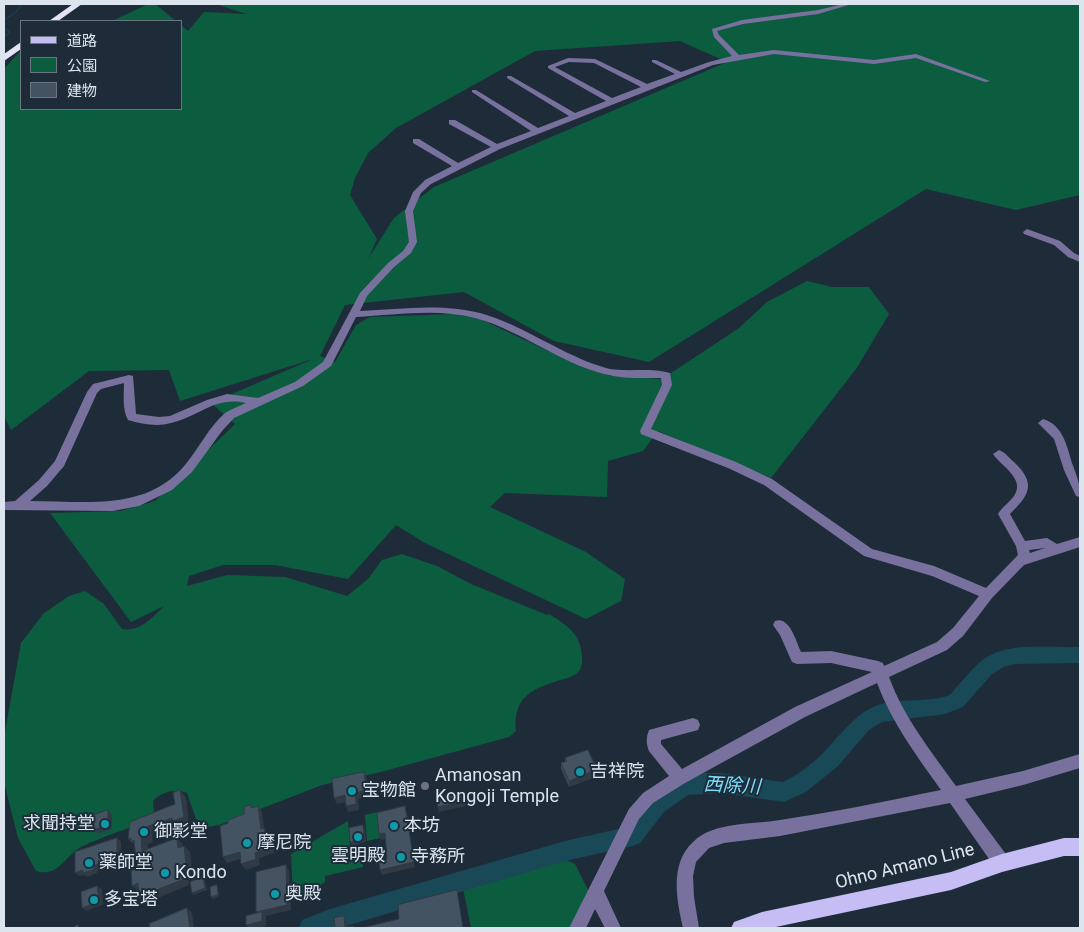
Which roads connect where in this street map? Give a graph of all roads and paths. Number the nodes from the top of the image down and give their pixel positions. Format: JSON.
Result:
{"nodes":[{"id":1,"x":78,"y":4,"type":"edge"},
{"id":2,"x":849,"y":4,"type":"edge"},
{"id":3,"x":54,"y":20,"type":"edge"},
{"id":4,"x":20,"y":46,"type":"edge"},
{"id":5,"x":737,"y":56,"type":"junction"},
{"id":6,"x":4,"y":58,"type":"edge"},
{"id":7,"x":654,"y":61,"type":"dead end"},
{"id":8,"x":682,"y":75,"type":"junction"},
{"id":9,"x":509,"y":76,"type":"dead end"},
{"id":10,"x":988,"y":81,"type":"dead end"},
{"id":11,"x":647,"y":87,"type":"junction"},
{"id":12,"x":474,"y":91,"type":"dead end"},
{"id":13,"x":612,"y":101,"type":"junction"},
{"id":14,"x":574,"y":116,"type":"junction"},
{"id":15,"x":452,"y":122,"type":"dead end"},
{"id":16,"x":537,"y":130,"type":"junction"},
{"id":17,"x":416,"y":141,"type":"dead end"},
{"id":18,"x":498,"y":147,"type":"junction"},
{"id":19,"x":458,"y":166,"type":"junction"},
{"id":20,"x":1027,"y":232,"type":"dead end"},
{"id":21,"x":1080,"y":259,"type":"edge"},
{"id":22,"x":353,"y":314,"type":"junction"},
{"id":23,"x":258,"y":402,"type":"junction"},
{"id":24,"x":1044,"y":423,"type":"dead end"},
{"id":25,"x":999,"y":454,"type":"dead end"},
{"id":26,"x":1080,"y":493,"type":"edge"},
{"id":27,"x":4,"y":506,"type":"edge"},
{"id":28,"x":18,"y":506,"type":"junction"},
{"id":29,"x":1080,"y":542,"type":"edge"},
{"id":30,"x":1022,"y":546,"type":"junction"},
{"id":31,"x":1055,"y":550,"type":"junction"},
{"id":32,"x":1020,"y":561,"type":"junction"},
{"id":33,"x":988,"y":594,"type":"junction"},
{"id":34,"x":780,"y":625,"type":"dead end"},
{"id":35,"x":880,"y":676,"type":"junction"},
{"id":36,"x":692,"y":725,"type":"dead end"},
{"id":37,"x":1080,"y":761,"type":"edge"},
{"id":38,"x":680,"y":778,"type":"junction"},
{"id":39,"x":954,"y":795,"type":"junction"},
{"id":40,"x":1080,"y":847,"type":"edge"},
{"id":41,"x":1002,"y":863,"type":"junction"},
{"id":42,"x":595,"y":890,"type":"junction"},
{"id":43,"x":577,"y":928,"type":"edge"},
{"id":44,"x":613,"y":928,"type":"edge"},
{"id":45,"x":691,"y":928,"type":"edge"},
{"id":46,"x":740,"y":928,"type":"edge"}],
"edges":[{"from":1,"to":3,"type":"highway"},
{"from":2,"to":5,"type":"street"},
{"from":4,"to":6,"type":"highway"},
{"from":5,"to":8,"type":"street"},
{"from":5,"to":10,"type":"street"},
{"from":7,"to":8,"type":"street"},
{"from":8,"to":11,"type":"street"},
{"from":9,"to":14,"type":"street"},
{"from":11,"to":13,"type":"street"},
{"from":11,"to":13,"type":"street"},
{"from":12,"to":16,"type":"street"},
{"from":13,"to":14,"type":"street"},
{"from":14,"to":16,"type":"street"},
{"from":15,"to":18,"type":"street"},
{"from":16,"to":18,"type":"street"},
{"from":17,"to":19,"type":"street"},
{"from":18,"to":19,"type":"street"},
{"from":19,"to":22,"type":"street"},
{"from":20,"to":21,"type":"street"},
{"from":22,"to":23,"type":"street"},
{"from":22,"to":33,"type":"street"},
{"from":23,"to":28,"type":"street"},
{"from":23,"to":28,"type":"street"},
{"from":24,"to":26,"type":"street"},
{"from":25,"to":30,"type":"street"},
{"from":27,"to":28,"type":"street"},
{"from":29,"to":31,"type":"street"},
{"from":30,"to":31,"type":"street"},
{"from":30,"to":32,"type":"street"},
{"from":31,"to":32,"type":"street"},
{"from":32,"to":33,"type":"street"},
{"from":33,"to":35,"type":"street"},
{"from":34,"to":35,"type":"street"},
{"from":35,"to":38,"type":"street"},
{"from":35,"to":39,"type":"street"},
{"from":36,"to":38,"type":"street"},
{"from":37,"to":39,"type":"street"},
{"from":38,"to":42,"type":"street"},
{"from":39,"to":41,"type":"street"},
{"from":39,"to":45,"type":"street"},
{"from":40,"to":41,"type":"main road","name":"Ohno Amano Line"},
{"from":41,"to":46,"type":"main road","name":"Ohno Amano Line"},
{"from":42,"to":43,"type":"street"},
{"from":42,"to":44,"type":"street"}]}
